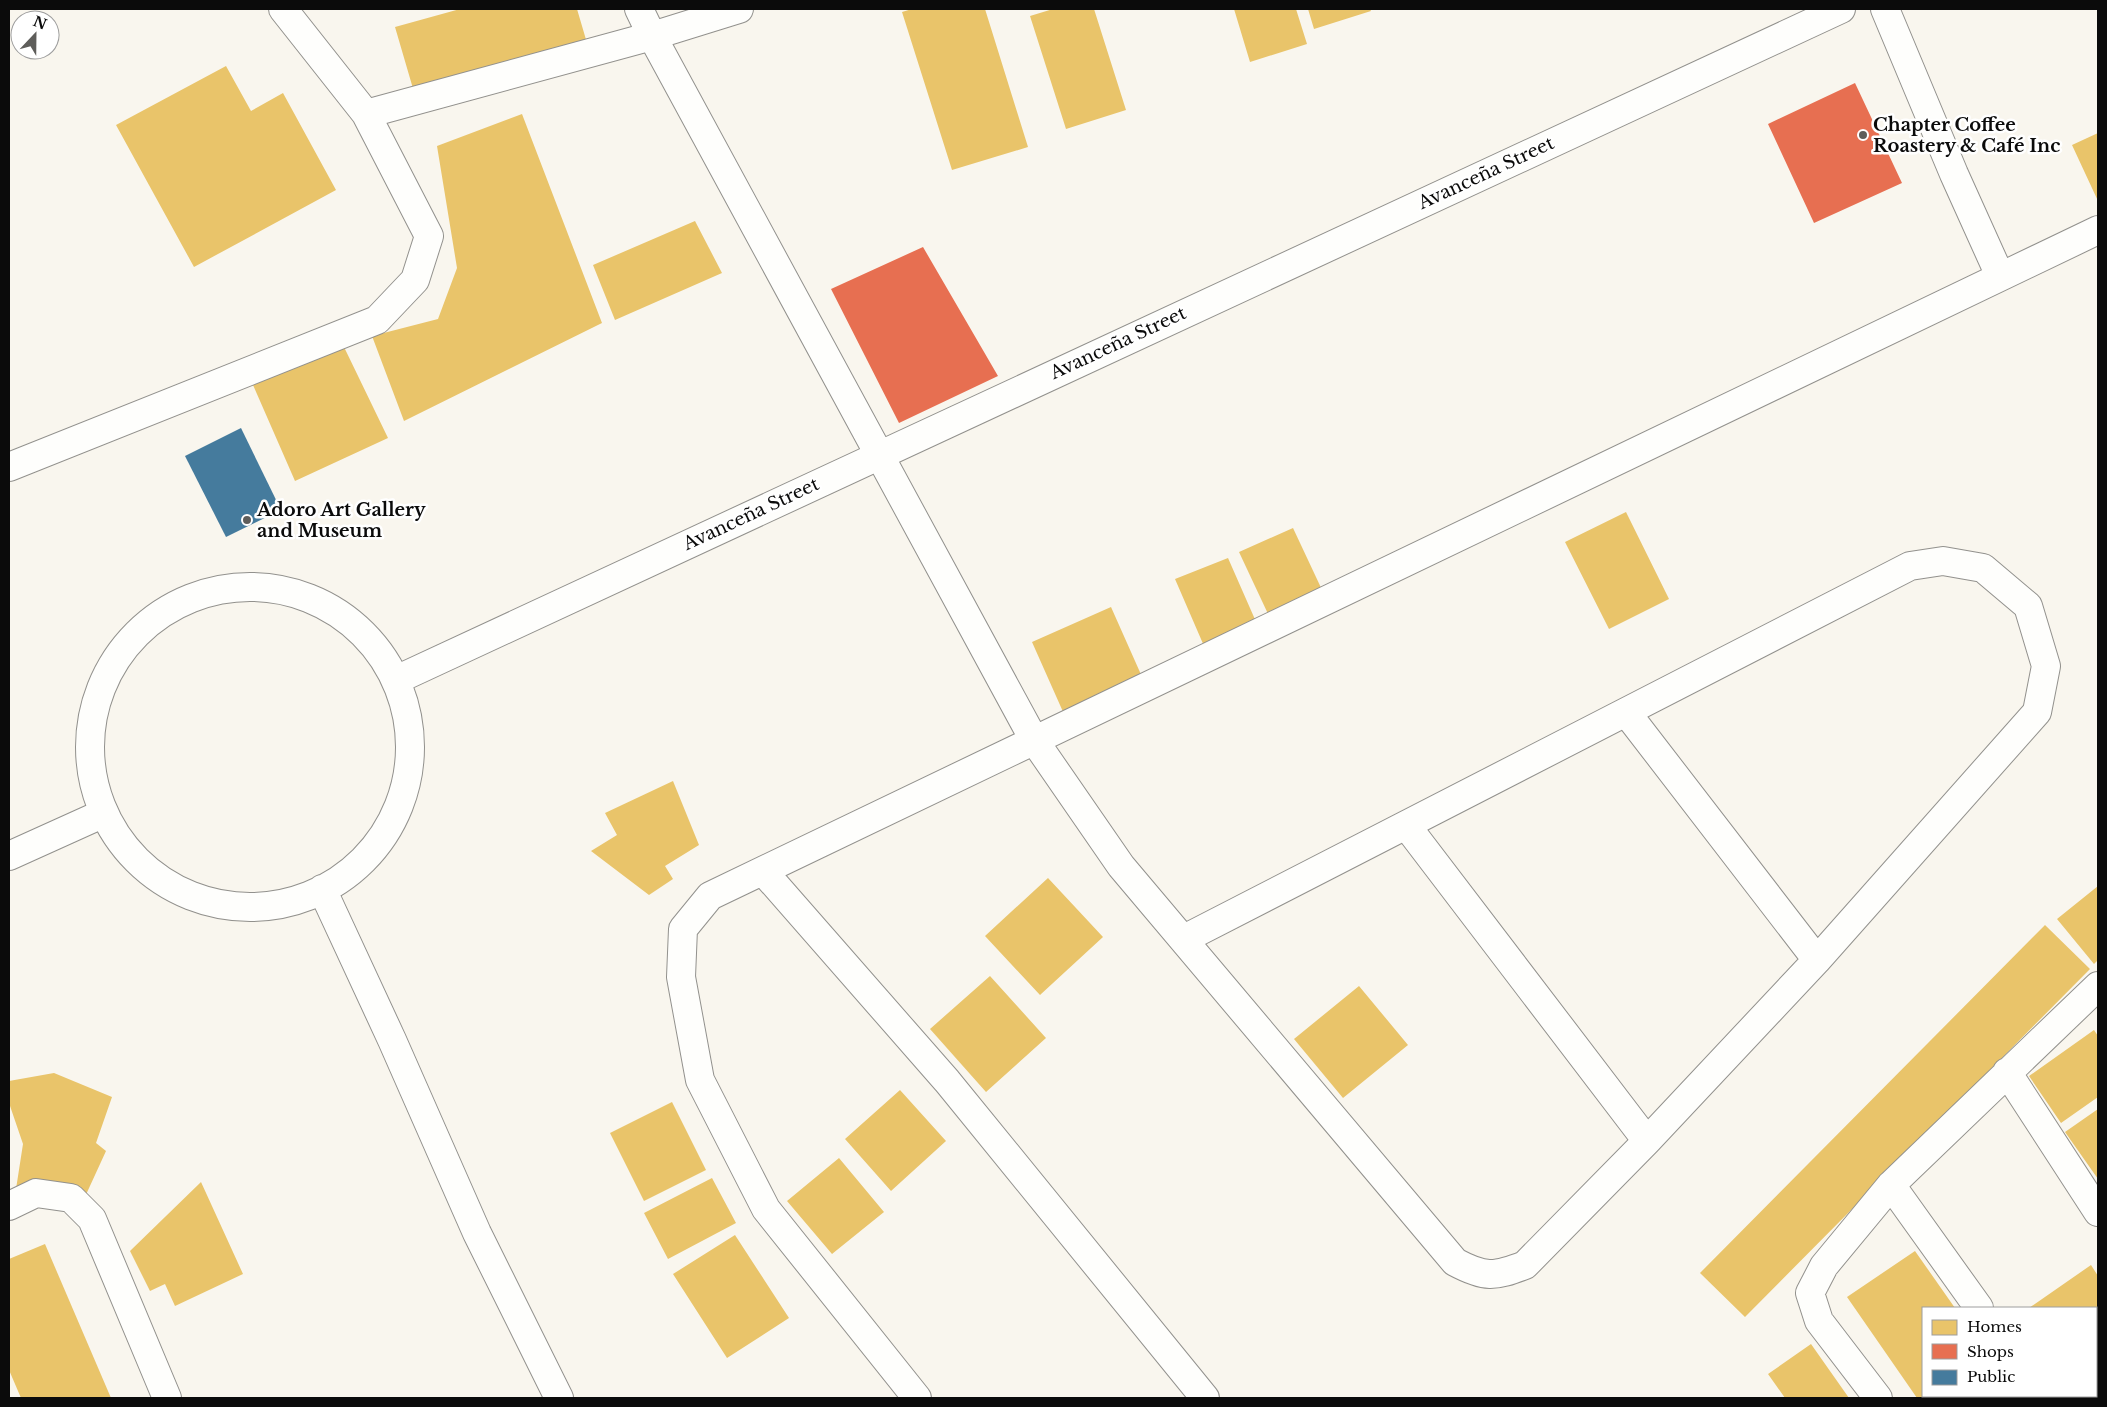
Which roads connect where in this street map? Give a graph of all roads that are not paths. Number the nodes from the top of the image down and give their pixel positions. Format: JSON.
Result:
{"nodes":[{"id":1,"x":283,"y":9,"type":"edge"},
{"id":2,"x":639,"y":9,"type":"edge"},
{"id":3,"x":739,"y":9,"type":"edge"},
{"id":4,"x":1841,"y":9,"type":"edge"},
{"id":5,"x":1885,"y":9,"type":"edge"},
{"id":6,"x":652,"y":36,"type":"junction"},
{"id":7,"x":366,"y":114,"type":"junction"},
{"id":8,"x":2098,"y":230,"type":"edge"},
{"id":9,"x":2000,"y":276,"type":"junction"},
{"id":10,"x":880,"y":454,"type":"junction"},
{"id":11,"x":9,"y":467,"type":"edge"},
{"id":12,"x":396,"y":680,"type":"junction"},
{"id":13,"x":1626,"y":712,"type":"junction"},
{"id":14,"x":1034,"y":740,"type":"junction"},
{"id":15,"x":102,"y":814,"type":"junction"},
{"id":16,"x":1406,"y":825,"type":"junction"},
{"id":17,"x":9,"y":856,"type":"edge"},
{"id":18,"x":763,"y":871,"type":"junction"},
{"id":19,"x":322,"y":888,"type":"junction"},
{"id":20,"x":1184,"y":940,"type":"junction"},
{"id":21,"x":1817,"y":960,"type":"junction"},
{"id":22,"x":2098,"y":986,"type":"edge"},
{"id":23,"x":2007,"y":1072,"type":"junction"},
{"id":24,"x":1647,"y":1141,"type":"junction"},
{"id":25,"x":1891,"y":1185,"type":"junction"},
{"id":26,"x":9,"y":1206,"type":"edge"},
{"id":27,"x":2098,"y":1212,"type":"edge"},
{"id":28,"x":1978,"y":1307,"type":"edge"},
{"id":29,"x":166,"y":1398,"type":"edge"},
{"id":30,"x":559,"y":1398,"type":"edge"},
{"id":31,"x":917,"y":1398,"type":"edge"},
{"id":32,"x":1205,"y":1398,"type":"edge"},
{"id":33,"x":1878,"y":1398,"type":"edge"}],
"edges":[{"from":1,"to":7,"type":"street"},
{"from":2,"to":6,"type":"street"},
{"from":3,"to":6,"type":"street"},
{"from":4,"to":10,"type":"street","name":"Avanceña Street"},
{"from":5,"to":9,"type":"street"},
{"from":6,"to":7,"type":"street"},
{"from":6,"to":10,"type":"street"},
{"from":7,"to":11,"type":"street"},
{"from":8,"to":9,"type":"street"},
{"from":9,"to":14,"type":"street"},
{"from":10,"to":12,"type":"street","name":"Avanceña Street"},
{"from":10,"to":14,"type":"street"},
{"from":12,"to":15,"type":"street"},
{"from":12,"to":19,"type":"street"},
{"from":13,"to":16,"type":"street"},
{"from":13,"to":21,"type":"street"},
{"from":13,"to":21,"type":"street"},
{"from":14,"to":18,"type":"street"},
{"from":14,"to":20,"type":"street"},
{"from":15,"to":17,"type":"street"},
{"from":15,"to":19,"type":"street"},
{"from":16,"to":20,"type":"street"},
{"from":16,"to":24,"type":"street"},
{"from":18,"to":31,"type":"street"},
{"from":18,"to":32,"type":"street"},
{"from":19,"to":30,"type":"street"},
{"from":20,"to":24,"type":"street"},
{"from":21,"to":24,"type":"street"},
{"from":22,"to":23,"type":"street"},
{"from":23,"to":25,"type":"street"},
{"from":23,"to":27,"type":"street"},
{"from":25,"to":28,"type":"street"},
{"from":25,"to":33,"type":"street"},
{"from":26,"to":29,"type":"street"}]}
